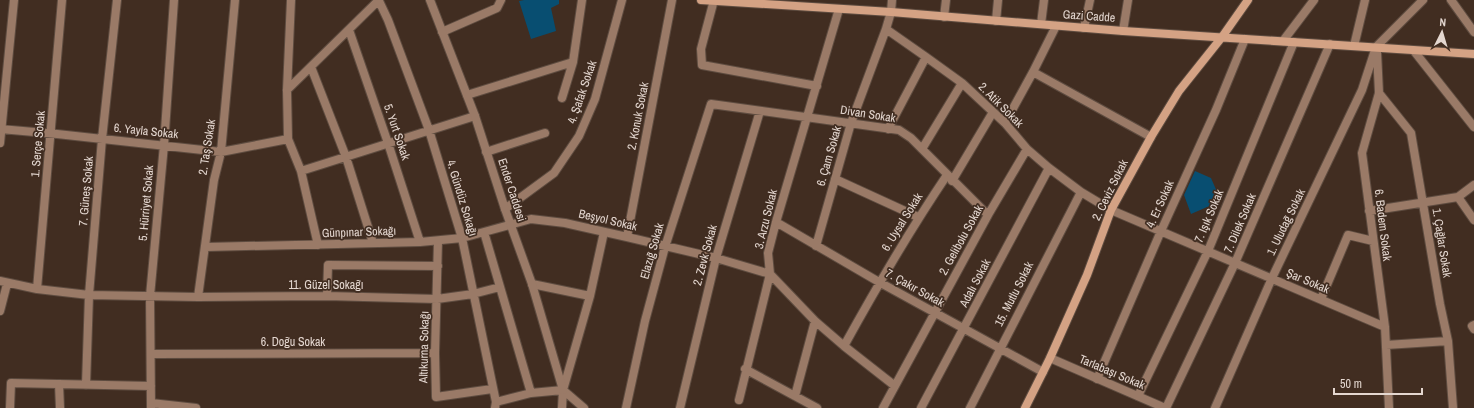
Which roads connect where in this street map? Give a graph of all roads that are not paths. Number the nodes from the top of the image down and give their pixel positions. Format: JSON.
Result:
{"nodes":[{"id":1,"x":14,"y":0,"type":"edge"},
{"id":2,"x":62,"y":0,"type":"edge"},
{"id":3,"x":117,"y":0,"type":"edge"},
{"id":4,"x":174,"y":0,"type":"edge"},
{"id":5,"x":235,"y":0,"type":"edge"},
{"id":6,"x":291,"y":0,"type":"edge"},
{"id":7,"x":430,"y":0,"type":"edge"},
{"id":8,"x":501,"y":0,"type":"edge"},
{"id":9,"x":582,"y":0,"type":"edge"},
{"id":10,"x":622,"y":0,"type":"edge"},
{"id":11,"x":672,"y":0,"type":"edge"},
{"id":12,"x":701,"y":0,"type":"edge"},
{"id":13,"x":892,"y":0,"type":"edge"},
{"id":14,"x":946,"y":0,"type":"edge"},
{"id":15,"x":998,"y":0,"type":"edge"},
{"id":16,"x":1044,"y":0,"type":"edge"},
{"id":17,"x":1090,"y":0,"type":"edge"},
{"id":18,"x":1128,"y":0,"type":"edge"},
{"id":19,"x":1248,"y":0,"type":"edge"},
{"id":20,"x":1314,"y":0,"type":"edge"},
{"id":21,"x":1365,"y":0,"type":"edge"},
{"id":22,"x":1423,"y":0,"type":"edge"},
{"id":23,"x":1451,"y":0,"type":"edge"},
{"id":24,"x":379,"y":1,"type":"edge"},
{"id":25,"x":714,"y":1,"type":"edge"},
{"id":26,"x":839,"y":9,"type":"junction"},
{"id":27,"x":891,"y":12,"type":"junction"},
{"id":28,"x":944,"y":17,"type":"junction"},
{"id":29,"x":996,"y":21,"type":"junction"},
{"id":30,"x":1041,"y":24,"type":"junction"},
{"id":31,"x":1056,"y":26,"type":"junction"},
{"id":32,"x":1084,"y":28,"type":"junction"},
{"id":33,"x":349,"y":30,"type":"junction"},
{"id":34,"x":886,"y":30,"type":"junction"},
{"id":35,"x":1123,"y":31,"type":"junction"},
{"id":36,"x":442,"y":32,"type":"junction"},
{"id":37,"x":1474,"y":32,"type":"edge"},
{"id":38,"x":1222,"y":37,"type":"junction"},
{"id":39,"x":1246,"y":39,"type":"junction"},
{"id":40,"x":1283,"y":41,"type":"junction"},
{"id":41,"x":1294,"y":42,"type":"junction"},
{"id":42,"x":1330,"y":44,"type":"junction"},
{"id":43,"x":1354,"y":46,"type":"junction"},
{"id":44,"x":1376,"y":47,"type":"junction"},
{"id":45,"x":1414,"y":50,"type":"junction"},
{"id":46,"x":1474,"y":54,"type":"edge"},
{"id":47,"x":926,"y":57,"type":"junction"},
{"id":48,"x":573,"y":62,"type":"junction"},
{"id":49,"x":312,"y":67,"type":"junction"},
{"id":50,"x":1033,"y":72,"type":"junction"},
{"id":51,"x":962,"y":83,"type":"junction"},
{"id":52,"x":816,"y":86,"type":"junction"},
{"id":53,"x":287,"y":90,"type":"junction"},
{"id":54,"x":1379,"y":93,"type":"junction"},
{"id":55,"x":467,"y":95,"type":"junction"},
{"id":56,"x":562,"y":98,"type":"dead end"},
{"id":57,"x":711,"y":104,"type":"joint"},
{"id":58,"x":760,"y":111,"type":"junction"},
{"id":59,"x":993,"y":112,"type":"junction"},
{"id":60,"x":475,"y":116,"type":"junction"},
{"id":61,"x":807,"y":117,"type":"junction"},
{"id":62,"x":851,"y":123,"type":"junction"},
{"id":63,"x":1005,"y":123,"type":"junction"},
{"id":64,"x":1474,"y":127,"type":"edge"},
{"id":65,"x":888,"y":129,"type":"junction"},
{"id":66,"x":1,"y":130,"type":"edge"},
{"id":67,"x":429,"y":130,"type":"junction"},
{"id":68,"x":545,"y":133,"type":"dead end"},
{"id":69,"x":51,"y":134,"type":"junction"},
{"id":70,"x":1151,"y":137,"type":"junction"},
{"id":71,"x":102,"y":139,"type":"junction"},
{"id":72,"x":288,"y":139,"type":"junction"},
{"id":73,"x":0,"y":143,"type":"edge"},
{"id":74,"x":388,"y":143,"type":"junction"},
{"id":75,"x":164,"y":145,"type":"junction"},
{"id":76,"x":922,"y":149,"type":"junction"},
{"id":77,"x":1027,"y":149,"type":"junction"},
{"id":78,"x":221,"y":152,"type":"junction"},
{"id":79,"x":486,"y":152,"type":"junction"},
{"id":80,"x":346,"y":157,"type":"junction"},
{"id":81,"x":1049,"y":168,"type":"junction"},
{"id":82,"x":301,"y":171,"type":"junction"},
{"id":83,"x":949,"y":178,"type":"junction"},
{"id":84,"x":835,"y":179,"type":"junction"},
{"id":85,"x":1474,"y":185,"type":"edge"},
{"id":86,"x":1081,"y":192,"type":"junction"},
{"id":87,"x":1458,"y":197,"type":"junction"},
{"id":88,"x":1424,"y":203,"type":"junction"},
{"id":89,"x":505,"y":209,"type":"junction"},
{"id":90,"x":1111,"y":210,"type":"junction"},
{"id":91,"x":1369,"y":211,"type":"junction"},
{"id":92,"x":988,"y":215,"type":"junction"},
{"id":93,"x":918,"y":218,"type":"junction"},
{"id":94,"x":1474,"y":220,"type":"edge"},
{"id":95,"x":776,"y":222,"type":"junction"},
{"id":96,"x":510,"y":224,"type":"junction"},
{"id":97,"x":1161,"y":231,"type":"junction"},
{"id":98,"x":484,"y":232,"type":"junction"},
{"id":99,"x":604,"y":232,"type":"junction"},
{"id":100,"x":627,"y":237,"type":"junction"},
{"id":101,"x":462,"y":238,"type":"junction"},
{"id":102,"x":438,"y":241,"type":"junction"},
{"id":103,"x":1373,"y":241,"type":"junction"},
{"id":104,"x":420,"y":242,"type":"junction"},
{"id":105,"x":372,"y":243,"type":"junction"},
{"id":106,"x":318,"y":245,"type":"junction"},
{"id":107,"x":665,"y":246,"type":"junction"},
{"id":108,"x":816,"y":246,"type":"junction"},
{"id":109,"x":206,"y":247,"type":"junction"},
{"id":110,"x":1208,"y":251,"type":"junction"},
{"id":111,"x":716,"y":258,"type":"junction"},
{"id":112,"x":1235,"y":263,"type":"junction"},
{"id":113,"x":438,"y":266,"type":"junction"},
{"id":114,"x":770,"y":274,"type":"junction"},
{"id":115,"x":1272,"y":278,"type":"junction"},
{"id":116,"x":4,"y":282,"type":"edge"},
{"id":117,"x":879,"y":282,"type":"junction"},
{"id":118,"x":532,"y":284,"type":"junction"},
{"id":119,"x":500,"y":287,"type":"junction"},
{"id":120,"x":37,"y":289,"type":"junction"},
{"id":121,"x":473,"y":294,"type":"junction"},
{"id":122,"x":89,"y":295,"type":"junction"},
{"id":123,"x":150,"y":296,"type":"junction"},
{"id":124,"x":327,"y":296,"type":"junction"},
{"id":125,"x":590,"y":296,"type":"junction"},
{"id":126,"x":198,"y":297,"type":"junction"},
{"id":127,"x":437,"y":299,"type":"junction"},
{"id":128,"x":1321,"y":299,"type":"junction"},
{"id":129,"x":0,"y":312,"type":"edge"},
{"id":130,"x":935,"y":313,"type":"junction"},
{"id":131,"x":815,"y":320,"type":"junction"},
{"id":132,"x":1385,"y":327,"type":"junction"},
{"id":133,"x":964,"y":329,"type":"junction"},
{"id":134,"x":1448,"y":341,"type":"junction"},
{"id":135,"x":1386,"y":345,"type":"junction"},
{"id":136,"x":844,"y":346,"type":"junction"},
{"id":137,"x":1000,"y":349,"type":"junction"},
{"id":138,"x":151,"y":354,"type":"junction"},
{"id":139,"x":435,"y":354,"type":"junction"},
{"id":140,"x":1050,"y":358,"type":"junction"},
{"id":141,"x":745,"y":369,"type":"junction"},
{"id":142,"x":1043,"y":372,"type":"junction"},
{"id":143,"x":1097,"y":379,"type":"junction"},
{"id":144,"x":59,"y":384,"type":"junction"},
{"id":145,"x":86,"y":385,"type":"junction"},
{"id":146,"x":151,"y":386,"type":"junction"},
{"id":147,"x":895,"y":386,"type":"junction"},
{"id":148,"x":492,"y":388,"type":"junction"},
{"id":149,"x":563,"y":390,"type":"junction"},
{"id":150,"x":531,"y":393,"type":"junction"},
{"id":151,"x":795,"y":396,"type":"junction"},
{"id":152,"x":1138,"y":396,"type":"junction"},
{"id":153,"x":739,"y":400,"type":"dead end"},
{"id":154,"x":151,"y":405,"type":"edge"},
{"id":155,"x":496,"y":405,"type":"edge"},
{"id":156,"x":1151,"y":405,"type":"edge"},
{"id":157,"x":6,"y":408,"type":"edge"},
{"id":158,"x":10,"y":408,"type":"edge"},
{"id":159,"x":60,"y":408,"type":"edge"},
{"id":160,"x":196,"y":408,"type":"edge"},
{"id":161,"x":562,"y":408,"type":"edge"},
{"id":162,"x":584,"y":408,"type":"edge"},
{"id":163,"x":626,"y":408,"type":"edge"},
{"id":164,"x":680,"y":408,"type":"edge"},
{"id":165,"x":817,"y":408,"type":"edge"},
{"id":166,"x":883,"y":408,"type":"edge"},
{"id":167,"x":921,"y":408,"type":"edge"},
{"id":168,"x":970,"y":408,"type":"edge"},
{"id":169,"x":1025,"y":408,"type":"edge"},
{"id":170,"x":1165,"y":408,"type":"edge"},
{"id":171,"x":1215,"y":408,"type":"edge"},
{"id":172,"x":1389,"y":408,"type":"edge"},
{"id":173,"x":1453,"y":408,"type":"edge"}],
"edges":[{"from":1,"to":66,"type":"street"},
{"from":2,"to":69,"type":"street","name":"1. Serçe Sokak"},
{"from":3,"to":71,"type":"street","name":"7. Güneş Sokak"},
{"from":4,"to":75,"type":"street","name":"5. Hürriyet Sokak"},
{"from":5,"to":78,"type":"street","name":"2. Taş Sokak"},
{"from":6,"to":53,"type":"street"},
{"from":7,"to":36,"type":"street","name":"Ender Caddesi"},
{"from":8,"to":36,"type":"street"},
{"from":9,"to":48,"type":"street"},
{"from":10,"to":89,"type":"street","name":"4. Şafak Sokak"},
{"from":11,"to":100,"type":"street","name":"2. Konuk Sokak"},
{"from":12,"to":25,"type":"main road","name":"Gazi Cadde"},
{"from":13,"to":27,"type":"street"},
{"from":14,"to":28,"type":"street"},
{"from":15,"to":29,"type":"street"},
{"from":16,"to":30,"type":"street"},
{"from":17,"to":32,"type":"street"},
{"from":18,"to":35,"type":"street"},
{"from":19,"to":38,"type":"main road","name":"2. Ceviz Sokak"},
{"from":20,"to":40,"type":"street"},
{"from":21,"to":43,"type":"street"},
{"from":22,"to":44,"type":"street"},
{"from":23,"to":37,"type":"street"},
{"from":24,"to":33,"type":"street"},
{"from":24,"to":67,"type":"street","name":"4. Gündüz Sokağı"},
{"from":25,"to":26,"type":"main road","name":"Gazi Cadde"},
{"from":25,"to":52,"type":"street"},
{"from":26,"to":27,"type":"main road","name":"Gazi Cadde"},
{"from":26,"to":52,"type":"street","name":"3. Arzu Sokak"},
{"from":27,"to":28,"type":"main road","name":"Gazi Cadde"},
{"from":27,"to":34,"type":"street"},
{"from":28,"to":29,"type":"main road","name":"Gazi Cadde"},
{"from":29,"to":30,"type":"main road","name":"Gazi Cadde"},
{"from":30,"to":31,"type":"main road","name":"Gazi Cadde"},
{"from":31,"to":32,"type":"main road","name":"Gazi Cadde"},
{"from":31,"to":50,"type":"street"},
{"from":32,"to":35,"type":"main road","name":"Gazi Cadde"},
{"from":33,"to":49,"type":"street"},
{"from":33,"to":74,"type":"street","name":"5. Yurt Sokak"},
{"from":34,"to":47,"type":"street","name":"2. Atik Sokak"},
{"from":34,"to":62,"type":"street","name":"6. Çam Sokak"},
{"from":35,"to":38,"type":"main road","name":"Gazi Cadde"},
{"from":36,"to":55,"type":"street","name":"Ender Caddesi"},
{"from":38,"to":39,"type":"main road","name":"Gazi Cadde"},
{"from":38,"to":70,"type":"main road","name":"2. Ceviz Sokak"},
{"from":39,"to":40,"type":"main road","name":"Gazi Cadde"},
{"from":39,"to":97,"type":"street","name":"4. Er Sokak"},
{"from":40,"to":41,"type":"main road","name":"Gazi Cadde"},
{"from":41,"to":42,"type":"main road","name":"Gazi Cadde"},
{"from":41,"to":110,"type":"street","name":"7. Işık Sokak"},
{"from":42,"to":43,"type":"main road","name":"Gazi Cadde"},
{"from":42,"to":112,"type":"street","name":"7. Dilek Sokak"},
{"from":43,"to":44,"type":"main road","name":"Gazi Cadde"},
{"from":44,"to":45,"type":"main road","name":"Gazi Cadde"},
{"from":44,"to":54,"type":"street","name":"6. Badem Sokak"},
{"from":44,"to":115,"type":"street","name":"1. Uludağ Sokak"},
{"from":45,"to":46,"type":"main road","name":"Gazi Cadde"},
{"from":45,"to":64,"type":"street"},
{"from":47,"to":51,"type":"street","name":"2. Atik Sokak"},
{"from":47,"to":65,"type":"street"},
{"from":48,"to":55,"type":"street"},
{"from":48,"to":56,"type":"street"},
{"from":49,"to":53,"type":"street"},
{"from":49,"to":80,"type":"street"},
{"from":50,"to":63,"type":"street"},
{"from":50,"to":70,"type":"street"},
{"from":51,"to":59,"type":"street","name":"2. Atik Sokak"},
{"from":51,"to":76,"type":"street"},
{"from":52,"to":61,"type":"street","name":"3. Arzu Sokak"},
{"from":53,"to":72,"type":"street"},
{"from":54,"to":88,"type":"street","name":"1. Çağlar Sokak"},
{"from":54,"to":91,"type":"street","name":"6. Badem Sokak"},
{"from":55,"to":60,"type":"street","name":"Ender Caddesi"},
{"from":57,"to":58,"type":"street","name":"Divan Sokak"},
{"from":57,"to":107,"type":"street","name":"Elazığ Sokak"},
{"from":58,"to":61,"type":"street","name":"Divan Sokak"},
{"from":58,"to":111,"type":"street","name":"2. Zevk Sokak"},
{"from":59,"to":63,"type":"street","name":"2. Atik Sokak"},
{"from":59,"to":83,"type":"street","name":"6. Uysal Sokak"},
{"from":60,"to":67,"type":"street"},
{"from":60,"to":79,"type":"street","name":"Ender Caddesi"},
{"from":61,"to":62,"type":"street","name":"Divan Sokak"},
{"from":61,"to":95,"type":"street","name":"3. Arzu Sokak"},
{"from":62,"to":65,"type":"street","name":"Divan Sokak"},
{"from":62,"to":84,"type":"street","name":"6. Çam Sokak"},
{"from":63,"to":77,"type":"street","name":"2. Atik Sokak"},
{"from":65,"to":76,"type":"street","name":"Divan Sokak"},
{"from":66,"to":69,"type":"street","name":"6. Yayla Sokak"},
{"from":66,"to":73,"type":"street"},
{"from":67,"to":74,"type":"street"},
{"from":67,"to":101,"type":"street","name":"4. Gündüz Sokağı"},
{"from":68,"to":79,"type":"street"},
{"from":69,"to":71,"type":"street","name":"6. Yayla Sokak"},
{"from":69,"to":120,"type":"street","name":"1. Serçe Sokak"},
{"from":70,"to":90,"type":"main road","name":"2. Ceviz Sokak"},
{"from":71,"to":75,"type":"street","name":"6. Yayla Sokak"},
{"from":71,"to":122,"type":"street","name":"7. Güneş Sokak"},
{"from":72,"to":78,"type":"street","name":"6. Yayla Sokak"},
{"from":72,"to":82,"type":"street"},
{"from":74,"to":80,"type":"street"},
{"from":74,"to":104,"type":"street","name":"5. Yurt Sokak"},
{"from":75,"to":78,"type":"street","name":"6. Yayla Sokak"},
{"from":75,"to":123,"type":"street","name":"5. Hürriyet Sokak"},
{"from":76,"to":83,"type":"street","name":"Divan Sokak"},
{"from":77,"to":81,"type":"street","name":"2. Atik Sokak"},
{"from":77,"to":92,"type":"street","name":"2. Gelibolu Sokak"},
{"from":78,"to":109,"type":"street","name":"2. Taş Sokak"},
{"from":79,"to":89,"type":"street","name":"Ender Caddesi"},
{"from":80,"to":82,"type":"street"},
{"from":80,"to":105,"type":"street"},
{"from":81,"to":86,"type":"street","name":"2. Atik Sokak"},
{"from":81,"to":133,"type":"street","name":"Adalı Sokak"},
{"from":82,"to":106,"type":"street"},
{"from":83,"to":92,"type":"street","name":"Divan Sokak"},
{"from":83,"to":93,"type":"street","name":"6. Uysal Sokak"},
{"from":84,"to":93,"type":"street"},
{"from":84,"to":108,"type":"street","name":"6. Çam Sokak"},
{"from":85,"to":87,"type":"street"},
{"from":86,"to":90,"type":"street","name":"2. Atik Sokak"},
{"from":86,"to":137,"type":"street","name":"15. Mutlu Sokak"},
{"from":87,"to":88,"type":"street"},
{"from":87,"to":94,"type":"street"},
{"from":88,"to":91,"type":"street"},
{"from":88,"to":134,"type":"street","name":"1. Çağlar Sokak"},
{"from":89,"to":96,"type":"street","name":"Ender Caddesi"},
{"from":90,"to":97,"type":"street","name":"Şar Sokak"},
{"from":90,"to":140,"type":"main road","name":"2. Ceviz Sokak"},
{"from":91,"to":103,"type":"street","name":"6. Badem Sokak"},
{"from":92,"to":130,"type":"street","name":"2. Gelibolu Sokak"},
{"from":93,"to":117,"type":"street","name":"6. Uysal Sokak"},
{"from":95,"to":108,"type":"street","name":"7. Çakır Sokak"},
{"from":95,"to":114,"type":"street","name":"3. Arzu Sokak"},
{"from":96,"to":98,"type":"street","name":"Günpınar Sokağı"},
{"from":96,"to":99,"type":"street","name":"Beşyol Sokak"},
{"from":96,"to":118,"type":"street","name":"Ender Caddesi"},
{"from":97,"to":110,"type":"street","name":"Şar Sokak"},
{"from":97,"to":143,"type":"street","name":"4. Er Sokak"},
{"from":98,"to":101,"type":"street","name":"Günpınar Sokağı"},
{"from":98,"to":119,"type":"street"},
{"from":99,"to":100,"type":"street","name":"Beşyol Sokak"},
{"from":99,"to":125,"type":"street"},
{"from":100,"to":107,"type":"street","name":"Beşyol Sokak"},
{"from":101,"to":102,"type":"street","name":"Günpınar Sokağı"},
{"from":101,"to":121,"type":"street","name":"4. Gündüz Sokağı"},
{"from":102,"to":104,"type":"street","name":"Günpınar Sokağı"},
{"from":102,"to":113,"type":"street","name":"Altıkurna Sokağı"},
{"from":103,"to":128,"type":"street"},
{"from":103,"to":132,"type":"street","name":"6. Badem Sokak"},
{"from":104,"to":105,"type":"street","name":"Günpınar Sokağı"},
{"from":105,"to":106,"type":"street","name":"Günpınar Sokağı"},
{"from":106,"to":109,"type":"street","name":"Günpınar Sokağı"},
{"from":107,"to":111,"type":"street","name":"Beşyol Sokak"},
{"from":107,"to":163,"type":"street","name":"Elazığ Sokak"},
{"from":108,"to":117,"type":"street","name":"7. Çakır Sokak"},
{"from":109,"to":126,"type":"street","name":"2. Taş Sokak"},
{"from":110,"to":112,"type":"street","name":"Şar Sokak"},
{"from":110,"to":152,"type":"street","name":"7. Işık Sokak"},
{"from":111,"to":114,"type":"street","name":"Beşyol Sokak"},
{"from":111,"to":164,"type":"street","name":"2. Zevk Sokak"},
{"from":112,"to":115,"type":"street","name":"Şar Sokak"},
{"from":112,"to":170,"type":"street","name":"7. Dilek Sokak"},
{"from":113,"to":124,"type":"street"},
{"from":113,"to":127,"type":"street","name":"Altıkurna Sokağı"},
{"from":114,"to":131,"type":"street"},
{"from":114,"to":141,"type":"street"},
{"from":115,"to":128,"type":"street","name":"Şar Sokak"},
{"from":115,"to":171,"type":"street","name":"1. Uludağ Sokak"},
{"from":116,"to":120,"type":"street","name":"11. Güzel Sokağı"},
{"from":116,"to":129,"type":"street"},
{"from":117,"to":130,"type":"street","name":"7. Çakır Sokak"},
{"from":117,"to":136,"type":"street","name":"6. Uysal Sokak"},
{"from":118,"to":125,"type":"street"},
{"from":118,"to":149,"type":"street","name":"Ender Caddesi"},
{"from":119,"to":121,"type":"street","name":"11. Güzel Sokağı"},
{"from":119,"to":150,"type":"street"},
{"from":120,"to":122,"type":"street","name":"11. Güzel Sokağı"},
{"from":121,"to":127,"type":"street","name":"11. Güzel Sokağı"},
{"from":121,"to":148,"type":"street","name":"4. Gündüz Sokağı"},
{"from":122,"to":123,"type":"street","name":"11. Güzel Sokağı"},
{"from":122,"to":145,"type":"street","name":"7. Güneş Sokak"},
{"from":123,"to":126,"type":"street","name":"11. Güzel Sokağı"},
{"from":123,"to":138,"type":"street","name":"5. Hürriyet Sokak"},
{"from":124,"to":126,"type":"street","name":"11. Güzel Sokağı"},
{"from":124,"to":127,"type":"street","name":"11. Güzel Sokağı"},
{"from":125,"to":149,"type":"street"},
{"from":127,"to":139,"type":"street","name":"Altıkurna Sokağı"},
{"from":128,"to":132,"type":"street","name":"Şar Sokak"},
{"from":130,"to":133,"type":"street","name":"7. Çakır Sokak"},
{"from":130,"to":147,"type":"street","name":"2. Gelibolu Sokak"},
{"from":131,"to":136,"type":"street"},
{"from":131,"to":151,"type":"street"},
{"from":132,"to":135,"type":"street","name":"6. Badem Sokak"},
{"from":133,"to":137,"type":"street","name":"7. Çakır Sokak"},
{"from":133,"to":167,"type":"street","name":"Adalı Sokak"},
{"from":134,"to":135,"type":"street"},
{"from":134,"to":173,"type":"street","name":"1. Çağlar Sokak"},
{"from":135,"to":172,"type":"street","name":"6. Badem Sokak"},
{"from":136,"to":147,"type":"street"},
{"from":137,"to":142,"type":"street","name":"7. Çakır Sokak"},
{"from":137,"to":168,"type":"street","name":"15. Mutlu Sokak"},
{"from":138,"to":139,"type":"street","name":"6. Doğu Sokak"},
{"from":138,"to":146,"type":"street","name":"5. Hürriyet Sokak"},
{"from":139,"to":148,"type":"street","name":"Altıkurna Sokağı"},
{"from":140,"to":142,"type":"main road","name":"2. Ceviz Sokak"},
{"from":140,"to":143,"type":"street","name":"Tarlabaşı Sokak"},
{"from":141,"to":151,"type":"street"},
{"from":141,"to":153,"type":"street"},
{"from":142,"to":169,"type":"main road","name":"2. Ceviz Sokak"},
{"from":143,"to":152,"type":"street","name":"Tarlabaşı Sokak"},
{"from":144,"to":145,"type":"street"},
{"from":144,"to":158,"type":"street"},
{"from":144,"to":159,"type":"street"},
{"from":145,"to":146,"type":"street"},
{"from":146,"to":154,"type":"street","name":"5. Hürriyet Sokak"},
{"from":147,"to":166,"type":"street","name":"2. Gelibolu Sokak"},
{"from":148,"to":155,"type":"street","name":"4. Gündüz Sokağı"},
{"from":149,"to":150,"type":"street"},
{"from":149,"to":161,"type":"street"},
{"from":149,"to":162,"type":"street"},
{"from":150,"to":155,"type":"street"},
{"from":151,"to":165,"type":"street"},
{"from":152,"to":156,"type":"street","name":"Tarlabaşı Sokak"},
{"from":154,"to":160,"type":"street"},
{"from":156,"to":170,"type":"street","name":"Tarlabaşı Sokak"},
{"from":157,"to":158,"type":"street"}]}
